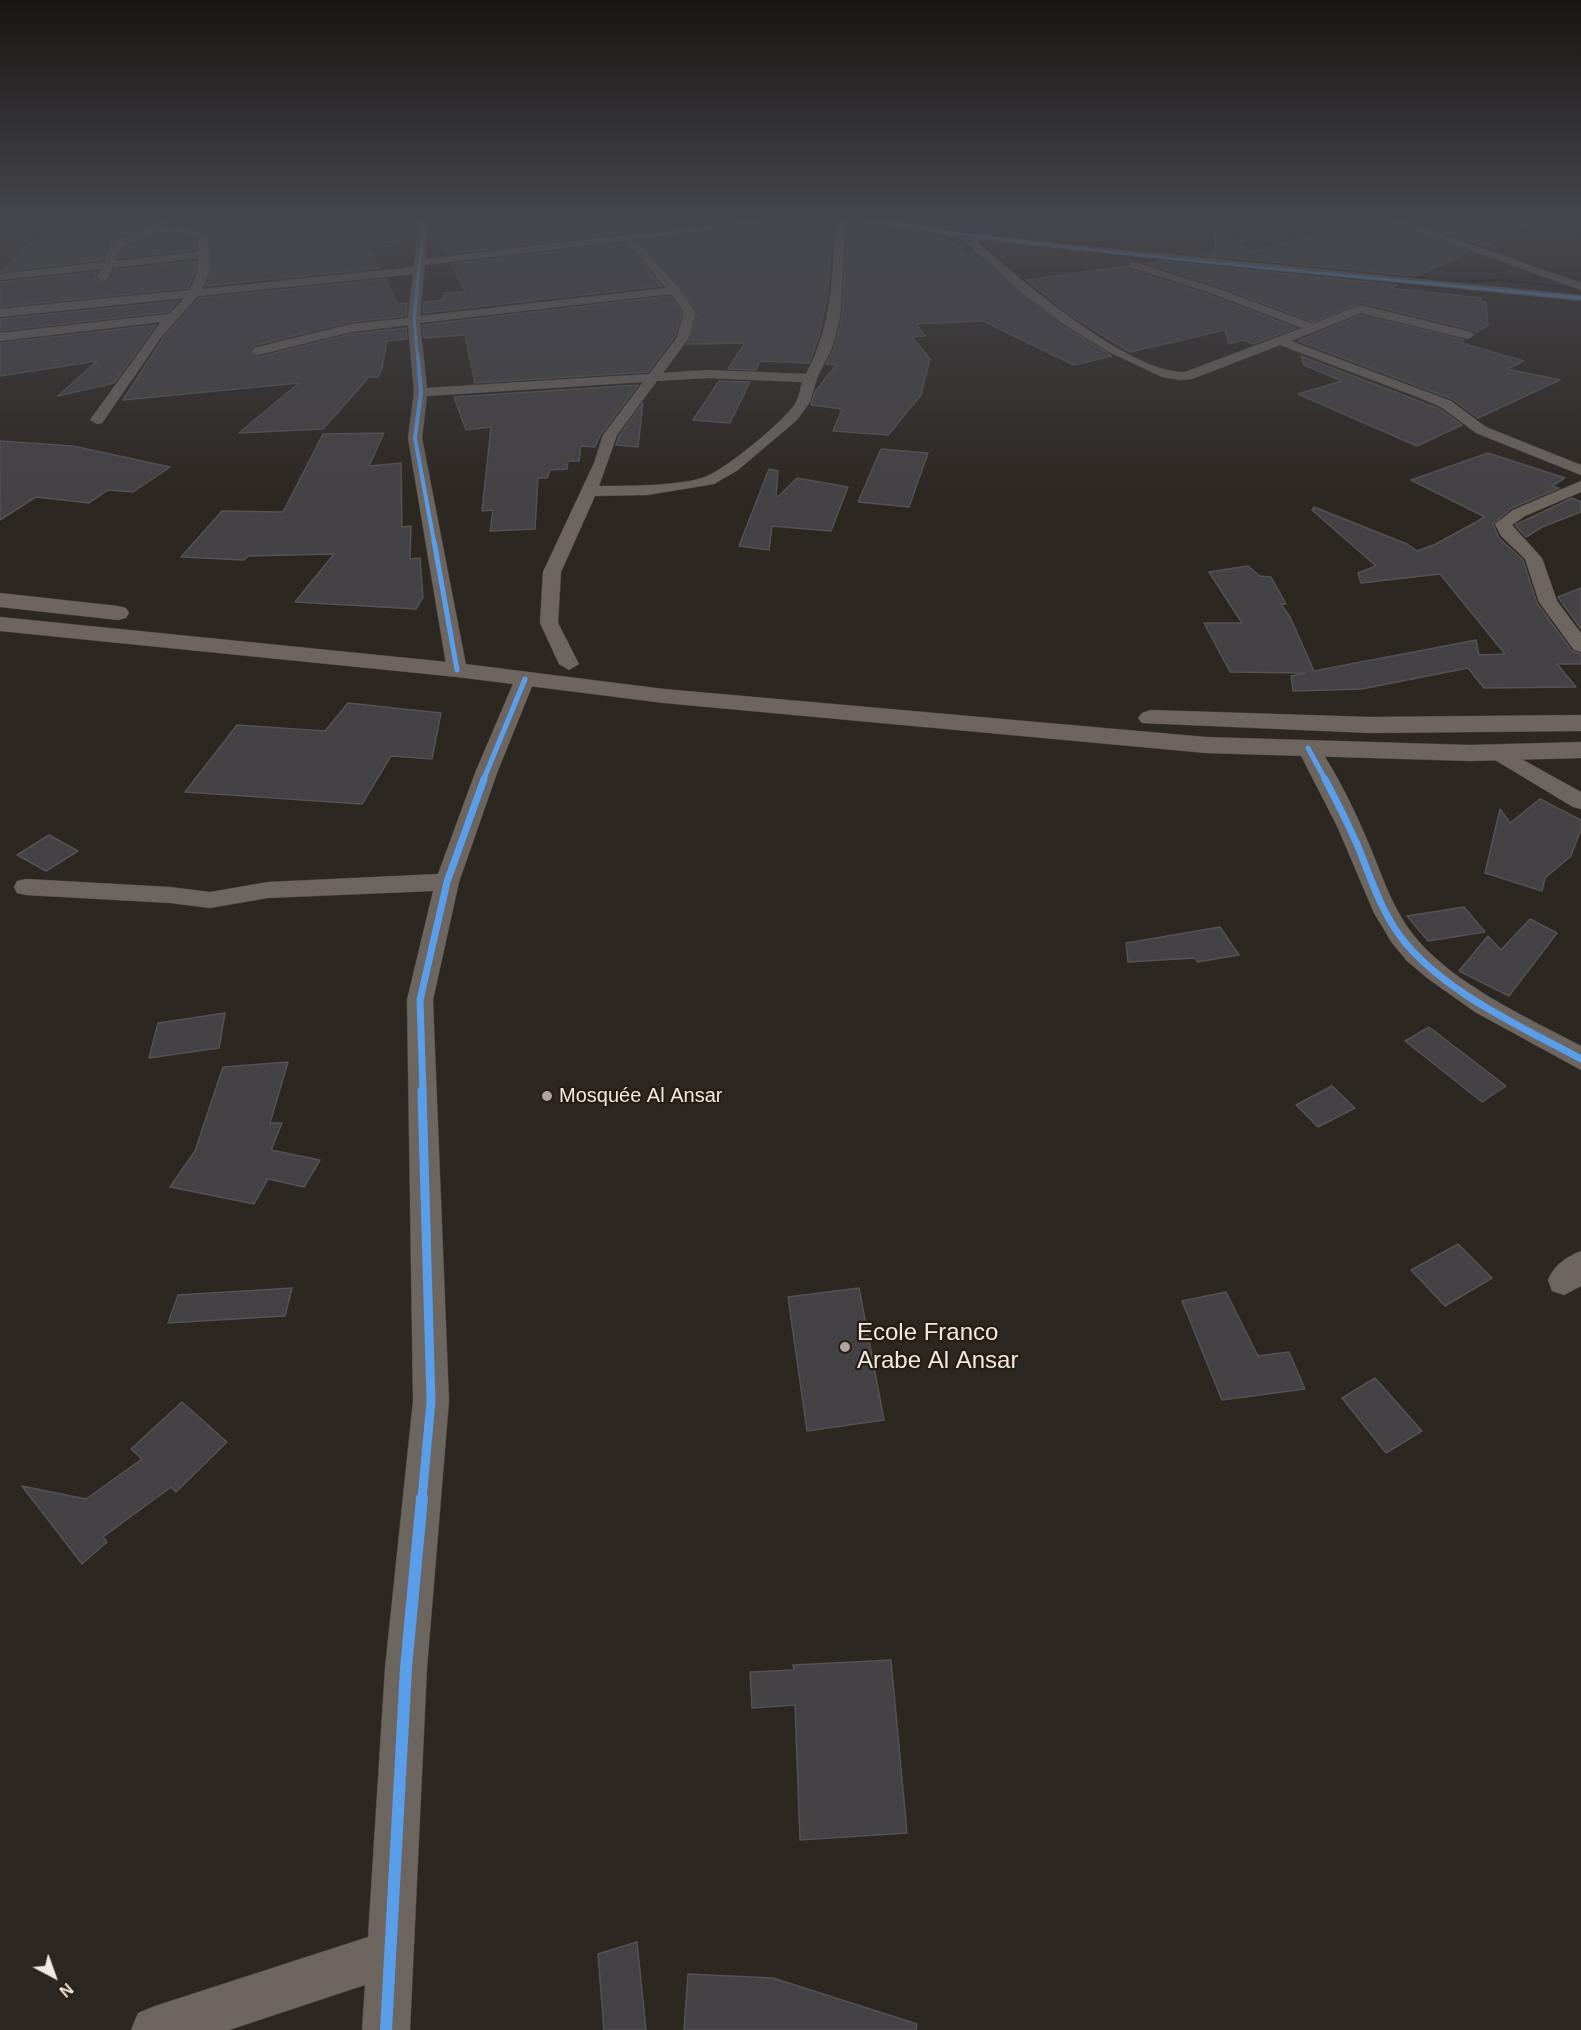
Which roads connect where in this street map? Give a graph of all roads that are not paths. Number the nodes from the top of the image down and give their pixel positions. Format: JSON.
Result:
{"nodes":[{"id":1,"x":175,"y":314,"type":"edge"},
{"id":2,"x":414,"y":314,"type":"edge"},
{"id":3,"x":468,"y":314,"type":"edge"},
{"id":4,"x":690,"y":314,"type":"edge"},
{"id":5,"x":834,"y":314,"type":"edge"},
{"id":6,"x":1058,"y":314,"type":"edge"},
{"id":7,"x":1274,"y":314,"type":"edge"},
{"id":8,"x":1348,"y":314,"type":"edge"},
{"id":9,"x":1380,"y":314,"type":"edge"},
{"id":10,"x":173,"y":316,"type":"junction"},
{"id":11,"x":414,"y":320,"type":"junction"},
{"id":12,"x":1313,"y":328,"type":"junction"},
{"id":13,"x":1468,"y":335,"type":"dead end"},
{"id":14,"x":0,"y":337,"type":"edge"},
{"id":15,"x":1281,"y":341,"type":"junction"},
{"id":16,"x":258,"y":351,"type":"dead end"},
{"id":17,"x":810,"y":378,"type":"junction"},
{"id":18,"x":652,"y":379,"type":"junction"},
{"id":19,"x":422,"y":392,"type":"junction"},
{"id":20,"x":97,"y":420,"type":"dead end"},
{"id":21,"x":1581,"y":470,"type":"edge"},
{"id":22,"x":1581,"y":486,"type":"edge"},
{"id":23,"x":589,"y":491,"type":"junction"},
{"id":24,"x":0,"y":600,"type":"edge"},
{"id":25,"x":0,"y":624,"type":"edge"},
{"id":26,"x":1581,"y":646,"type":"edge"},
{"id":27,"x":455,"y":660,"type":"junction"},
{"id":28,"x":569,"y":664,"type":"junction"},
{"id":29,"x":525,"y":679,"type":"junction"},
{"id":30,"x":1581,"y":723,"type":"edge"},
{"id":31,"x":1308,"y":748,"type":"junction"},
{"id":32,"x":1581,"y":750,"type":"edge"},
{"id":33,"x":1498,"y":752,"type":"junction"},
{"id":34,"x":1581,"y":802,"type":"edge"},
{"id":35,"x":447,"y":882,"type":"junction"},
{"id":36,"x":26,"y":887,"type":"dead end"},
{"id":37,"x":1581,"y":1059,"type":"edge"},
{"id":38,"x":390,"y":1953,"type":"junction"},
{"id":39,"x":154,"y":2030,"type":"edge"},
{"id":40,"x":386,"y":2030,"type":"edge"}],
"edges":[{"from":1,"to":10,"type":"street"},
{"from":2,"to":11,"type":"street"},
{"from":3,"to":11,"type":"street"},
{"from":4,"to":18,"type":"street"},
{"from":5,"to":17,"type":"street"},
{"from":6,"to":15,"type":"street"},
{"from":7,"to":12,"type":"street"},
{"from":8,"to":12,"type":"street"},
{"from":9,"to":13,"type":"street"},
{"from":10,"to":14,"type":"street"},
{"from":10,"to":20,"type":"street"},
{"from":11,"to":16,"type":"street"},
{"from":11,"to":19,"type":"street"},
{"from":12,"to":15,"type":"street"},
{"from":15,"to":21,"type":"street"},
{"from":17,"to":18,"type":"street"},
{"from":17,"to":23,"type":"street"},
{"from":18,"to":19,"type":"street"},
{"from":18,"to":23,"type":"street"},
{"from":19,"to":27,"type":"street"},
{"from":22,"to":26,"type":"street"},
{"from":23,"to":28,"type":"street"},
{"from":24,"to":27,"type":"main road"},
{"from":25,"to":27,"type":"main road"},
{"from":27,"to":28,"type":"main road"},
{"from":27,"to":29,"type":"main road"},
{"from":28,"to":30,"type":"main road"},
{"from":29,"to":31,"type":"main road"},
{"from":29,"to":35,"type":"street"},
{"from":31,"to":33,"type":"main road"},
{"from":31,"to":37,"type":"street"},
{"from":32,"to":33,"type":"main road"},
{"from":33,"to":34,"type":"street"},
{"from":35,"to":36,"type":"street"},
{"from":35,"to":38,"type":"street"},
{"from":38,"to":39,"type":"street"},
{"from":38,"to":40,"type":"street"}]}
